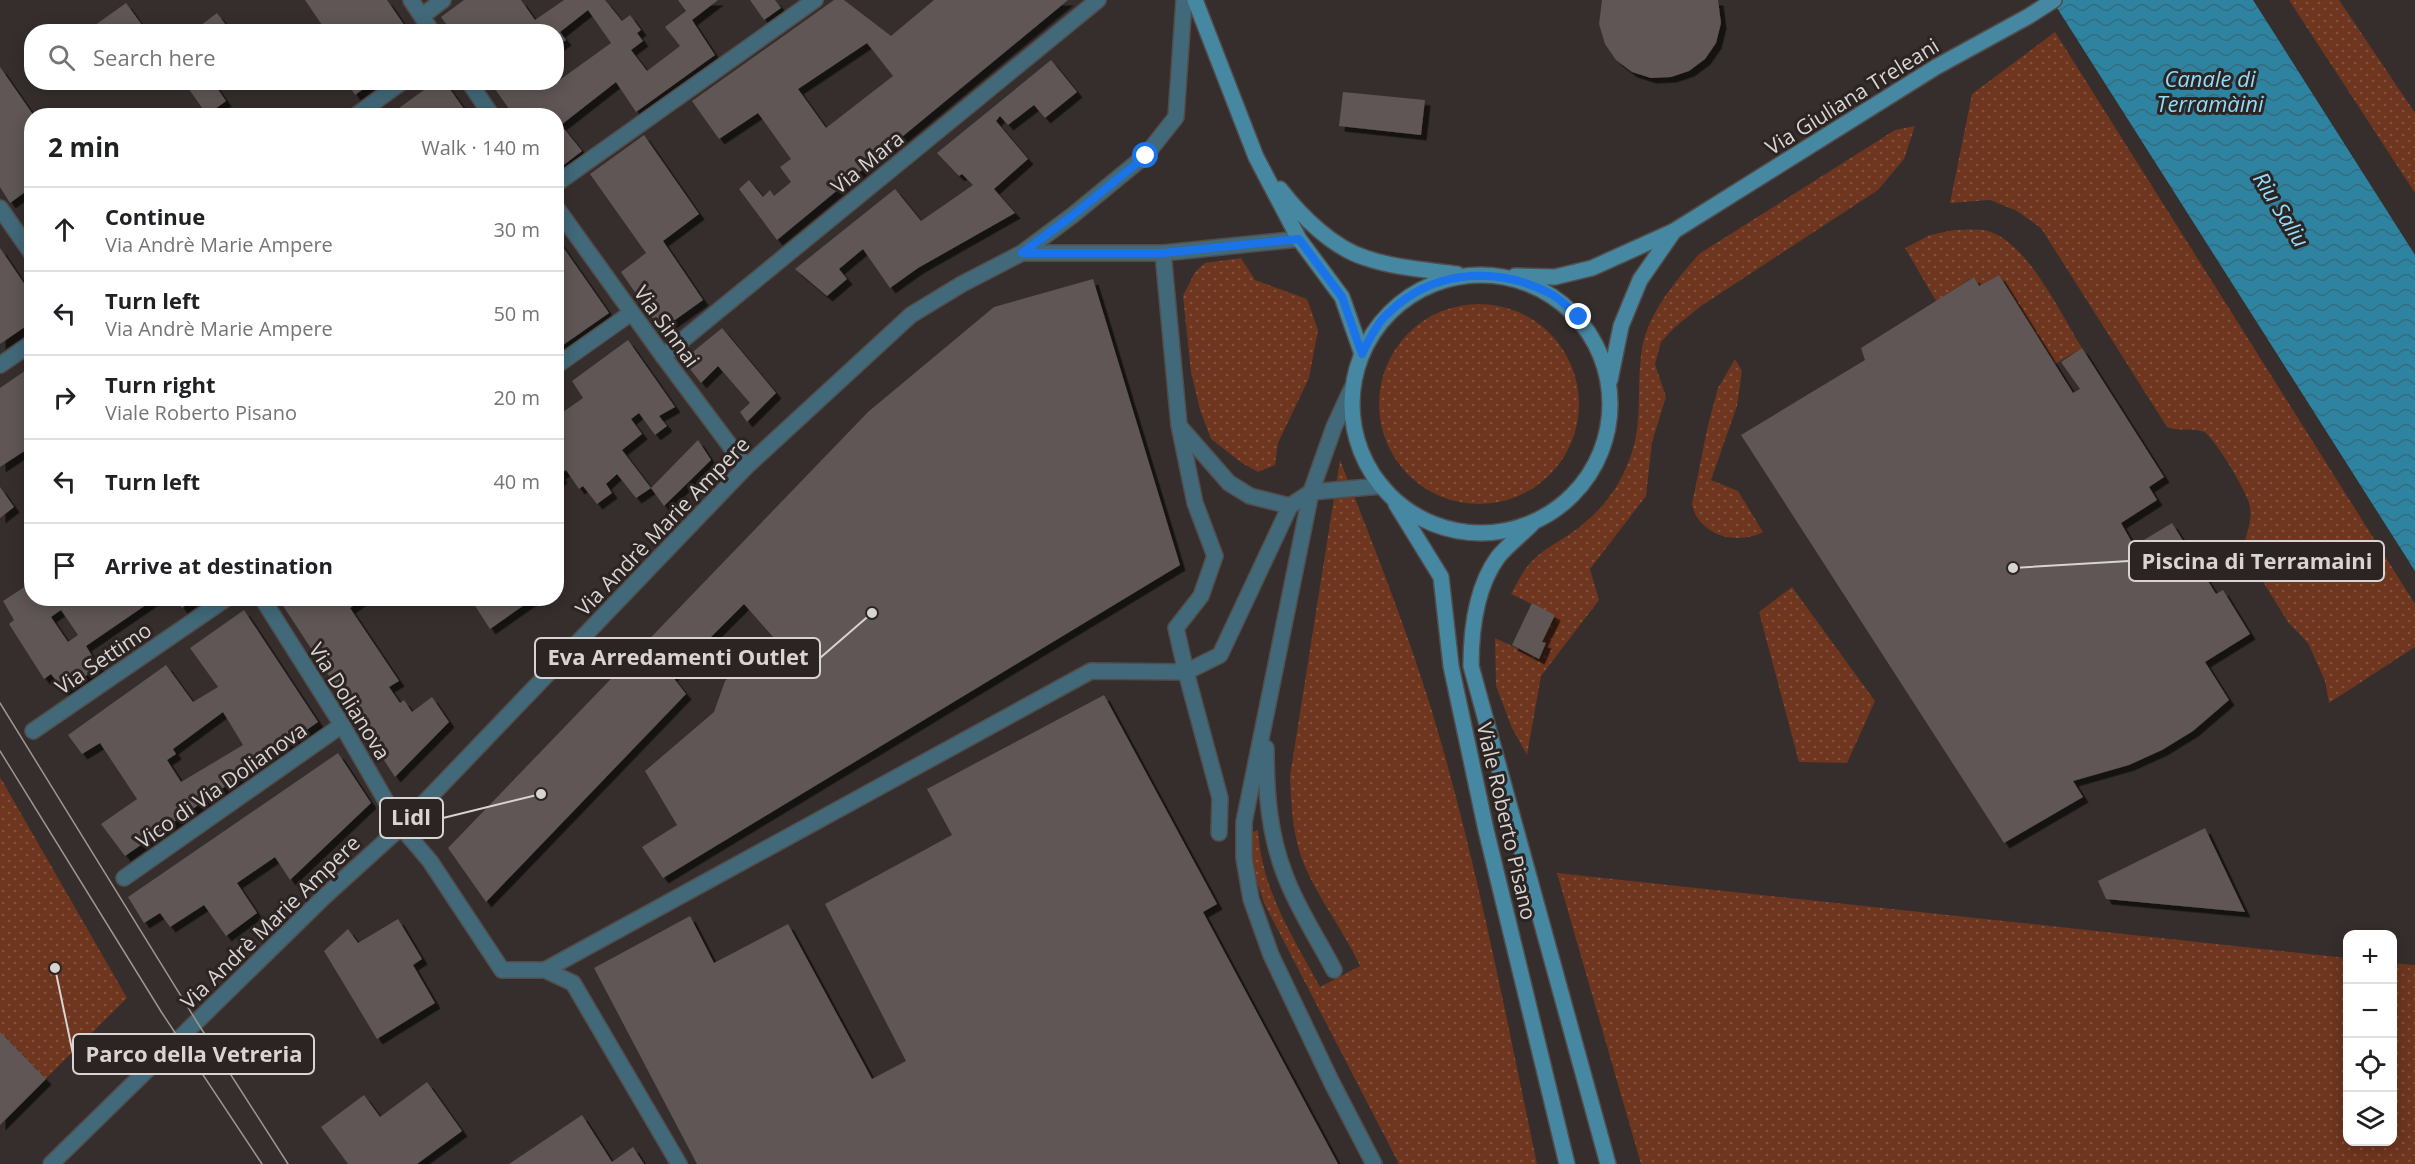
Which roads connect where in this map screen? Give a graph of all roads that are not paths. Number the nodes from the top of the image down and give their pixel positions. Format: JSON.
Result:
{"nodes":[{"id":1,"x":411,"y":0,"type":"edge"},
{"id":2,"x":443,"y":0,"type":"edge"},
{"id":3,"x":815,"y":0,"type":"edge"},
{"id":4,"x":1098,"y":0,"type":"edge"},
{"id":5,"x":1184,"y":0,"type":"edge"},
{"id":6,"x":1195,"y":0,"type":"edge"},
{"id":7,"x":2054,"y":0,"type":"edge"},
{"id":8,"x":422,"y":16,"type":"junction"},
{"id":9,"x":427,"y":24,"type":"edge"},
{"id":10,"x":391,"y":90,"type":"edge"},
{"id":11,"x":474,"y":90,"type":"edge"},
{"id":12,"x":366,"y":108,"type":"edge"},
{"id":13,"x":487,"y":108,"type":"edge"},
{"id":14,"x":1256,"y":157,"type":"junction"},
{"id":15,"x":564,"y":178,"type":"edge"},
{"id":16,"x":0,"y":208,"type":"edge"},
{"id":17,"x":564,"y":218,"type":"edge"},
{"id":18,"x":1674,"y":231,"type":"junction"},
{"id":19,"x":1299,"y":239,"type":"junction"},
{"id":20,"x":24,"y":242,"type":"edge"},
{"id":21,"x":1022,"y":253,"type":"junction"},
{"id":22,"x":1163,"y":253,"type":"junction"},
{"id":23,"x":1466,"y":275,"type":"junction"},
{"id":24,"x":1491,"y":276,"type":"junction"},
{"id":25,"x":631,"y":313,"type":"junction"},
{"id":26,"x":24,"y":348,"type":"edge"},
{"id":27,"x":1362,"y":354,"type":"junction"},
{"id":28,"x":663,"y":356,"type":"junction"},
{"id":29,"x":564,"y":360,"type":"edge"},
{"id":30,"x":0,"y":365,"type":"edge"},
{"id":31,"x":1610,"y":381,"type":"junction"},
{"id":32,"x":1352,"y":388,"type":"junction"},
{"id":33,"x":1179,"y":424,"type":"junction"},
{"id":34,"x":746,"y":467,"type":"junction"},
{"id":35,"x":1386,"y":491,"type":"junction"},
{"id":36,"x":1311,"y":492,"type":"junction"},
{"id":37,"x":1290,"y":506,"type":"junction"},
{"id":38,"x":1534,"y":522,"type":"junction"},
{"id":39,"x":215,"y":606,"type":"edge"},
{"id":40,"x":266,"y":606,"type":"edge"},
{"id":41,"x":1185,"y":672,"type":"junction"},
{"id":42,"x":1266,"y":721,"type":"junction"},
{"id":43,"x":342,"y":725,"type":"junction"},
{"id":44,"x":33,"y":731,"type":"dead end"},
{"id":45,"x":401,"y":827,"type":"junction"},
{"id":46,"x":1219,"y":833,"type":"dead end"},
{"id":47,"x":124,"y":878,"type":"dead end"},
{"id":48,"x":545,"y":970,"type":"junction"},
{"id":49,"x":1334,"y":970,"type":"dead end"},
{"id":50,"x":51,"y":1164,"type":"edge"},
{"id":51,"x":679,"y":1164,"type":"edge"},
{"id":52,"x":1374,"y":1164,"type":"edge"},
{"id":53,"x":1567,"y":1164,"type":"edge"},
{"id":54,"x":1608,"y":1164,"type":"edge"}],
"edges":[{"from":1,"to":8,"type":"street"},
{"from":2,"to":8,"type":"street"},
{"from":3,"to":15,"type":"street"},
{"from":4,"to":28,"type":"street","name":"Via Mara"},
{"from":5,"to":21,"type":"street","name":"Via Andrè Marie Ampere"},
{"from":6,"to":14,"type":"main road"},
{"from":7,"to":18,"type":"main road","name":"Via Giuliana Treleani"},
{"from":8,"to":9,"type":"street"},
{"from":10,"to":12,"type":"street"},
{"from":11,"to":13,"type":"street"},
{"from":14,"to":19,"type":"main road"},
{"from":14,"to":23,"type":"main road"},
{"from":16,"to":20,"type":"street"},
{"from":17,"to":25,"type":"street","name":"Via Sinnai"},
{"from":18,"to":24,"type":"main road","name":"Via Giuliana Treleani"},
{"from":18,"to":31,"type":"main road","name":"Via Giuliana Treleani"},
{"from":19,"to":22,"type":"street","name":"Via Andrè Marie Ampere"},
{"from":19,"to":27,"type":"main road"},
{"from":21,"to":22,"type":"street","name":"Via Andrè Marie Ampere"},
{"from":21,"to":34,"type":"street","name":"Via Andrè Marie Ampere"},
{"from":22,"to":33,"type":"street"},
{"from":23,"to":24,"type":"main road"},
{"from":23,"to":27,"type":"main road"},
{"from":24,"to":31,"type":"main road"},
{"from":25,"to":28,"type":"street","name":"Via Sinnai"},
{"from":25,"to":29,"type":"street"},
{"from":26,"to":30,"type":"street"},
{"from":27,"to":32,"type":"main road"},
{"from":28,"to":34,"type":"street","name":"Via Sinnai"},
{"from":31,"to":38,"type":"main road"},
{"from":32,"to":35,"type":"main road"},
{"from":32,"to":36,"type":"street"},
{"from":33,"to":37,"type":"street"},
{"from":33,"to":41,"type":"street"},
{"from":34,"to":45,"type":"street","name":"Via Andrè Marie Ampere"},
{"from":35,"to":36,"type":"street"},
{"from":35,"to":38,"type":"main road"},
{"from":35,"to":53,"type":"main road","name":"Viale Roberto Pisano"},
{"from":36,"to":37,"type":"street"},
{"from":36,"to":42,"type":"street"},
{"from":37,"to":41,"type":"street"},
{"from":38,"to":54,"type":"main road","name":"Viale Roberto Pisano"},
{"from":39,"to":44,"type":"street","name":"Via Settimo"},
{"from":40,"to":43,"type":"street","name":"Via Dolianova"},
{"from":41,"to":46,"type":"street"},
{"from":41,"to":48,"type":"street"},
{"from":42,"to":49,"type":"street"},
{"from":42,"to":52,"type":"street"},
{"from":43,"to":45,"type":"street","name":"Via Dolianova"},
{"from":43,"to":47,"type":"street","name":"Vico di Via Dolianova"},
{"from":45,"to":48,"type":"street","name":"Via Dolianova"},
{"from":45,"to":50,"type":"street","name":"Via Andrè Marie Ampere"},
{"from":48,"to":51,"type":"street"}]}
